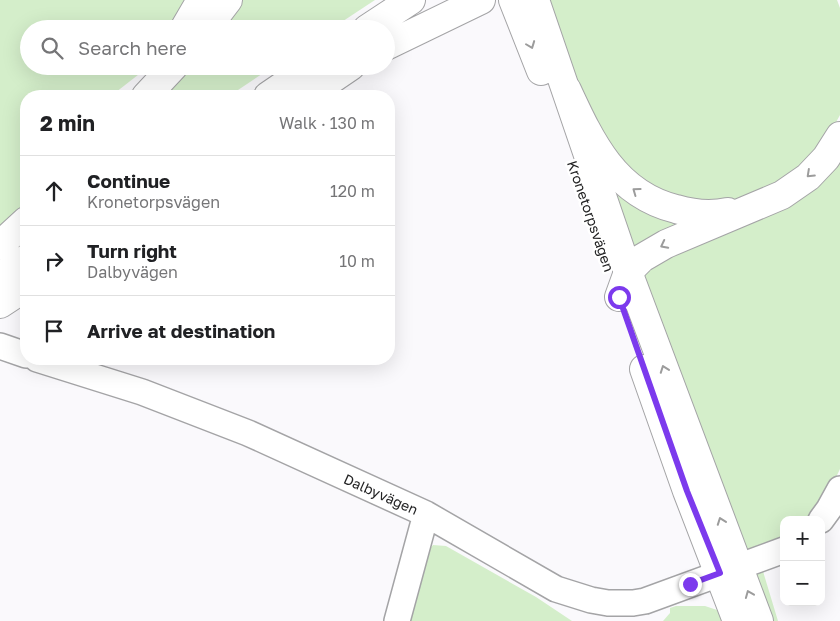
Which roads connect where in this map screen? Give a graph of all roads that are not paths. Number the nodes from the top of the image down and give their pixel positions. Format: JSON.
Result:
{"nodes":[{"id":1,"x":201,"y":0,"type":"edge"},
{"id":2,"x":228,"y":0,"type":"edge"},
{"id":3,"x":410,"y":0,"type":"edge"},
{"id":4,"x":452,"y":0,"type":"edge"},
{"id":5,"x":481,"y":0,"type":"edge"},
{"id":6,"x":513,"y":0,"type":"edge"},
{"id":7,"x":535,"y":0,"type":"edge"},
{"id":8,"x":189,"y":20,"type":"edge"},
{"id":9,"x":213,"y":20,"type":"edge"},
{"id":10,"x":381,"y":20,"type":"edge"},
{"id":11,"x":395,"y":39,"type":"edge"},
{"id":12,"x":395,"y":41,"type":"edge"},
{"id":13,"x":154,"y":75,"type":"edge"},
{"id":14,"x":166,"y":75,"type":"edge"},
{"id":15,"x":299,"y":75,"type":"edge"},
{"id":16,"x":338,"y":75,"type":"edge"},
{"id":17,"x":144,"y":90,"type":"edge"},
{"id":18,"x":152,"y":90,"type":"edge"},
{"id":19,"x":277,"y":90,"type":"edge"},
{"id":20,"x":316,"y":90,"type":"edge"},
{"id":21,"x":566,"y":90,"type":"junction"},
{"id":22,"x":840,"y":136,"type":"edge"},
{"id":23,"x":749,"y":208,"type":"junction"},
{"id":24,"x":20,"y":227,"type":"edge"},
{"id":25,"x":0,"y":245,"type":"edge"},
{"id":26,"x":20,"y":263,"type":"edge"},
{"id":27,"x":628,"y":272,"type":"junction"},
{"id":28,"x":0,"y":276,"type":"edge"},
{"id":29,"x":20,"y":291,"type":"edge"},
{"id":30,"x":619,"y":297,"type":"junction"},
{"id":31,"x":0,"y":304,"type":"edge"},
{"id":32,"x":0,"y":346,"type":"edge"},
{"id":33,"x":20,"y":353,"type":"edge"},
{"id":34,"x":56,"y":365,"type":"edge"},
{"id":35,"x":840,"y":489,"type":"edge"},
{"id":36,"x":426,"y":514,"type":"junction"},
{"id":37,"x":824,"y":516,"type":"edge"},
{"id":38,"x":780,"y":551,"type":"edge"},
{"id":39,"x":729,"y":570,"type":"junction"},
{"id":40,"x":636,"y":612,"type":"edge"},
{"id":41,"x":397,"y":621,"type":"edge"},
{"id":42,"x":737,"y":621,"type":"edge"},
{"id":43,"x":760,"y":621,"type":"edge"}],
"edges":[{"from":1,"to":8,"type":"main road"},
{"from":2,"to":9,"type":"main road"},
{"from":3,"to":10,"type":"main road"},
{"from":4,"to":11,"type":"main road"},
{"from":5,"to":12,"type":"main road"},
{"from":6,"to":30,"type":"main road","name":"Kronetorpsvägen","one_way":true},
{"from":7,"to":21,"type":"main road","name":"Kronetorpsvägen"},
{"from":13,"to":17,"type":"main road"},
{"from":14,"to":18,"type":"main road"},
{"from":15,"to":19,"type":"main road"},
{"from":16,"to":20,"type":"main road"},
{"from":23,"to":21,"type":"main road","one_way":true},
{"from":21,"to":27,"type":"main road","name":"Kronetorpsvägen"},
{"from":22,"to":23,"type":"main road","one_way":true},
{"from":23,"to":27,"type":"main road","one_way":true},
{"from":24,"to":25,"type":"main road"},
{"from":26,"to":28,"type":"main road"},
{"from":27,"to":30,"type":"main road"},
{"from":39,"to":27,"type":"main road","name":"Kronetorpsvägen","one_way":true},
{"from":29,"to":31,"type":"main road"},
{"from":30,"to":39,"type":"main road","name":"Kronetorpsvägen"},
{"from":32,"to":33,"type":"street"},
{"from":34,"to":36,"type":"street","name":"Dalbyvägen"},
{"from":35,"to":37,"type":"street"},
{"from":36,"to":40,"type":"street","name":"Dalbyvägen"},
{"from":36,"to":41,"type":"street"},
{"from":38,"to":39,"type":"street","name":"Dalbyvägen"},
{"from":39,"to":40,"type":"street","name":"Dalbyvägen"},
{"from":39,"to":42,"type":"main road"},
{"from":43,"to":39,"type":"main road","one_way":true}]}
